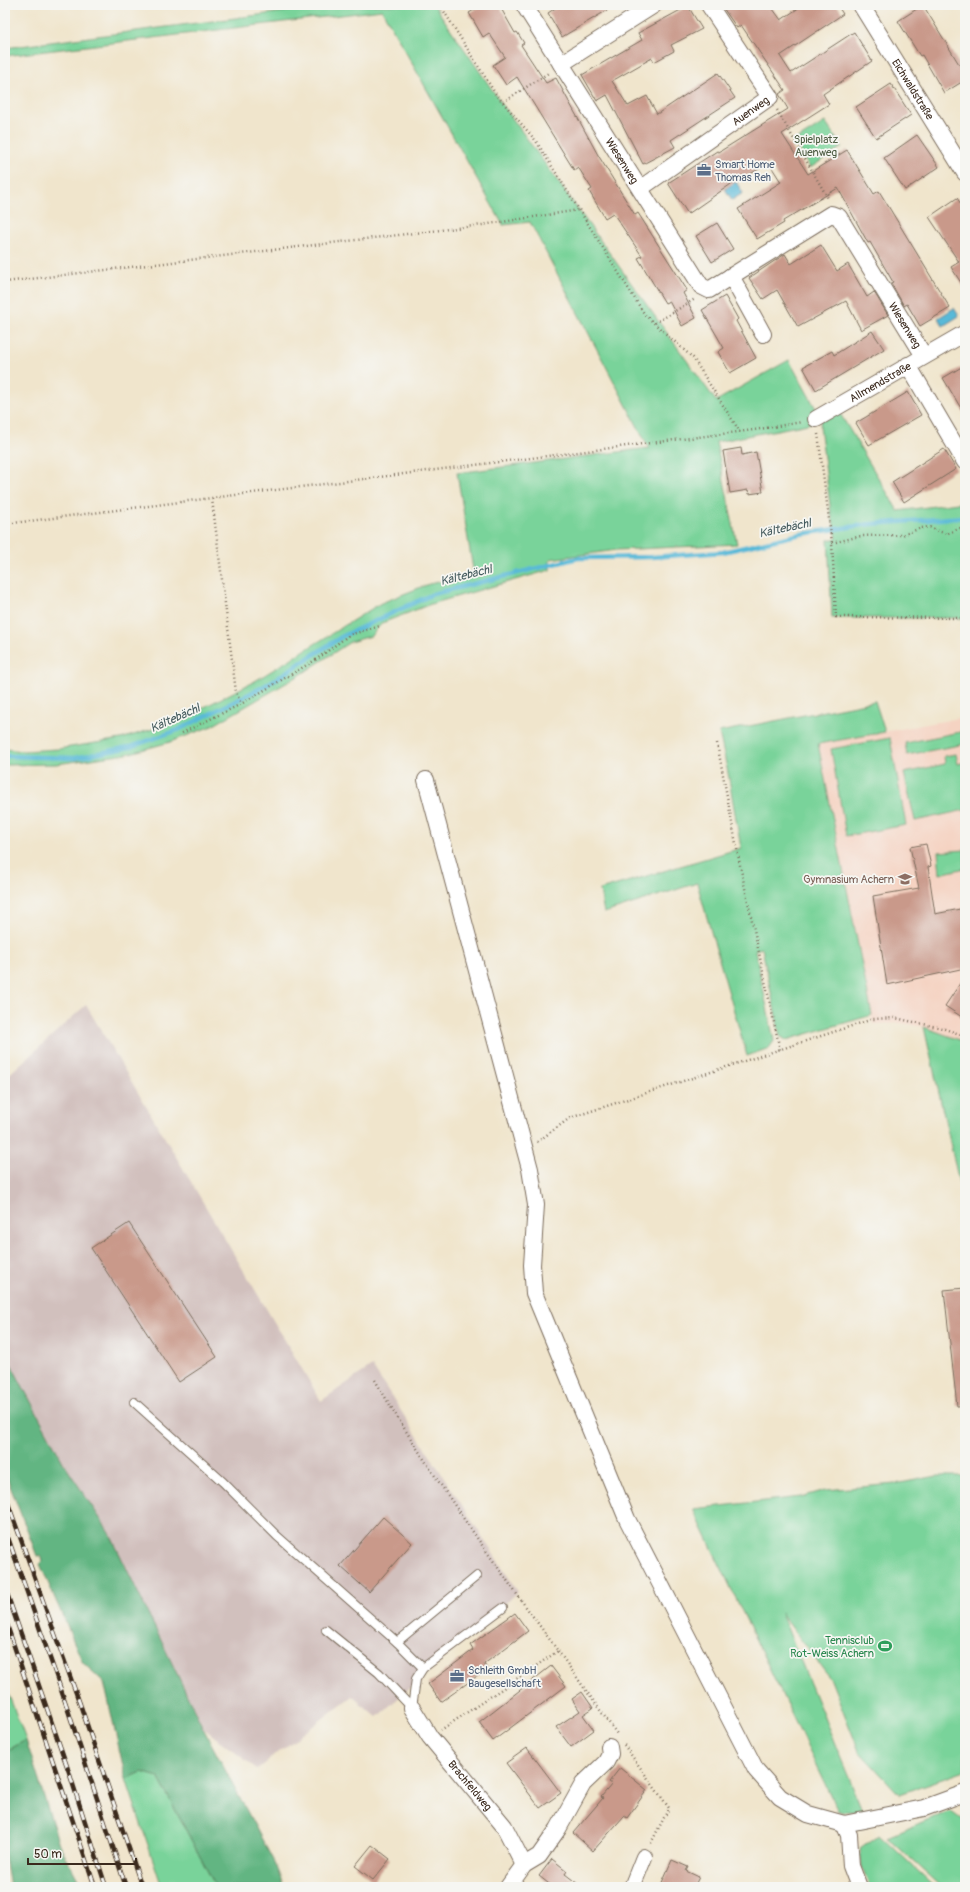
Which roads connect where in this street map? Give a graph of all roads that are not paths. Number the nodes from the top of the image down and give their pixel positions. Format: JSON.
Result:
{"nodes":[{"id":1,"x":524,"y":5,"type":"edge"},
{"id":2,"x":654,"y":5,"type":"edge"},
{"id":3,"x":709,"y":5,"type":"edge"},
{"id":4,"x":861,"y":5,"type":"edge"},
{"id":5,"x":561,"y":64,"type":"junction"},
{"id":6,"x":965,"y":173,"type":"edge"},
{"id":7,"x":641,"y":188,"type":"junction"},
{"id":8,"x":731,"y":276,"type":"junction"},
{"id":9,"x":965,"y":333,"type":"edge"},
{"id":10,"x":763,"y":334,"type":"dead end"},
{"id":11,"x":924,"y":356,"type":"junction"},
{"id":12,"x":908,"y":365,"type":"junction"},
{"id":13,"x":816,"y":419,"type":"road end"},
{"id":14,"x":965,"y":462,"type":"edge"},
{"id":15,"x":426,"y":780,"type":"dead end"},
{"id":16,"x":134,"y":1402,"type":"dead end"},
{"id":17,"x":477,"y":1576,"type":"dead end"},
{"id":18,"x":503,"y":1608,"type":"dead end"},
{"id":19,"x":326,"y":1630,"type":"dead end"},
{"id":20,"x":397,"y":1642,"type":"junction"},
{"id":21,"x":423,"y":1668,"type":"junction"},
{"id":22,"x":412,"y":1708,"type":"junction"},
{"id":23,"x":609,"y":1747,"type":"dead end"},
{"id":24,"x":965,"y":1793,"type":"edge"},
{"id":25,"x":844,"y":1824,"type":"junction"},
{"id":26,"x":644,"y":1857,"type":"dead end"},
{"id":27,"x":524,"y":1865,"type":"junction"},
{"id":28,"x":508,"y":1887,"type":"edge"},
{"id":29,"x":632,"y":1887,"type":"edge"},
{"id":30,"x":859,"y":1887,"type":"edge"}],
"edges":[{"from":1,"to":5,"type":"street","name":"Wiesenweg"},
{"from":2,"to":5,"type":"street"},
{"from":3,"to":7,"type":"street","name":"Auenweg"},
{"from":4,"to":6,"type":"street","name":"Eichwaldstraße"},
{"from":5,"to":7,"type":"street","name":"Wiesenweg"},
{"from":7,"to":8,"type":"street","name":"Wiesenweg"},
{"from":8,"to":10,"type":"street"},
{"from":8,"to":11,"type":"street","name":"Wiesenweg"},
{"from":9,"to":11,"type":"street","name":"Allmendstraße"},
{"from":11,"to":12,"type":"street","name":"Allmendstraße"},
{"from":12,"to":13,"type":"street","name":"Allmendstraße"},
{"from":12,"to":14,"type":"street","name":"Wiesenweg"},
{"from":15,"to":25,"type":"street"},
{"from":16,"to":20,"type":"lane"},
{"from":17,"to":20,"type":"lane"},
{"from":18,"to":21,"type":"lane"},
{"from":19,"to":22,"type":"lane"},
{"from":20,"to":21,"type":"lane"},
{"from":21,"to":22,"type":"lane"},
{"from":22,"to":27,"type":"street","name":"Brachfeldweg"},
{"from":23,"to":27,"type":"street"},
{"from":24,"to":25,"type":"street"},
{"from":25,"to":30,"type":"street"},
{"from":26,"to":29,"type":"street"},
{"from":27,"to":28,"type":"street"}]}
